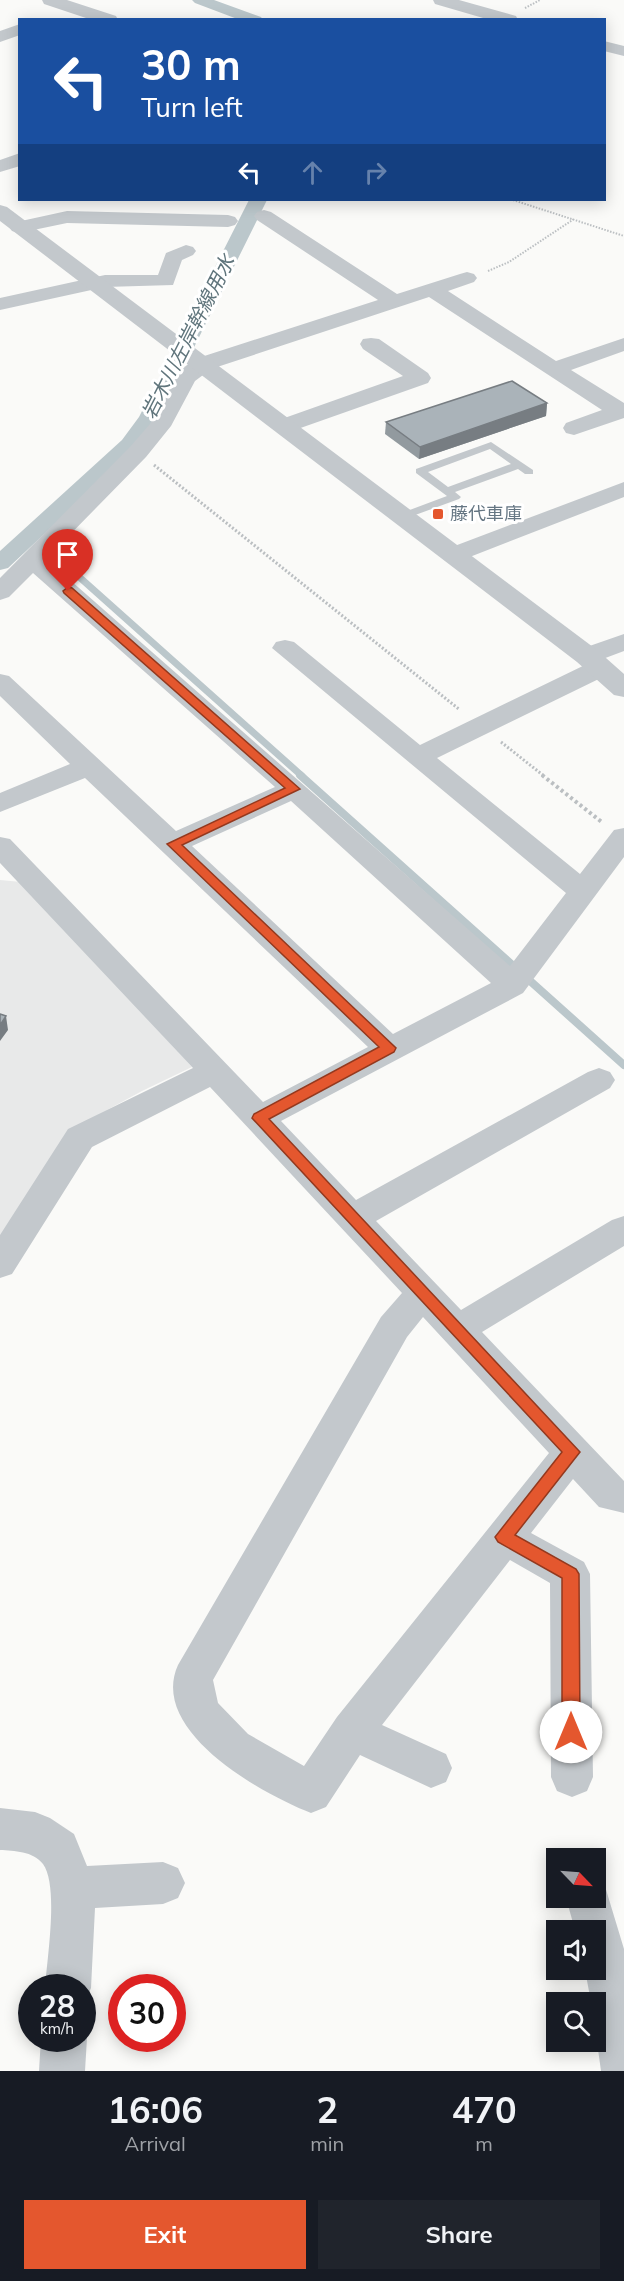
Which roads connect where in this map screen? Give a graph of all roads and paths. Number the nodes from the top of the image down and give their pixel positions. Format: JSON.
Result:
{"nodes":[{"id":1,"x":441,"y":0,"type":"edge"},
{"id":2,"x":51,"y":8,"type":"edge"},
{"id":3,"x":104,"y":18,"type":"edge"},
{"id":4,"x":503,"y":18,"type":"edge"},
{"id":5,"x":18,"y":30,"type":"edge"},
{"id":6,"x":0,"y":37,"type":"edge"},
{"id":7,"x":606,"y":46,"type":"edge"},
{"id":8,"x":624,"y":51,"type":"edge"},
{"id":9,"x":18,"y":160,"type":"edge"},
{"id":10,"x":0,"y":166,"type":"edge"},
{"id":11,"x":516,"y":201,"type":"edge"},
{"id":12,"x":0,"y":212,"type":"edge"},
{"id":13,"x":264,"y":216,"type":"dead end"},
{"id":14,"x":574,"y":219,"type":"junction"},
{"id":15,"x":228,"y":221,"type":"dead end"},
{"id":16,"x":19,"y":227,"type":"junction"},
{"id":17,"x":624,"y":236,"type":"edge"},
{"id":18,"x":186,"y":251,"type":"dead end"},
{"id":19,"x":468,"y":278,"type":"joint"},
{"id":20,"x":94,"y":283,"type":"junction"},
{"id":21,"x":432,"y":290,"type":"junction"},
{"id":22,"x":395,"y":302,"type":"junction"},
{"id":23,"x":0,"y":304,"type":"edge"},
{"id":24,"x":371,"y":344,"type":"dead end"},
{"id":25,"x":621,"y":349,"type":"edge"},
{"id":26,"x":188,"y":354,"type":"junction"},
{"id":27,"x":554,"y":369,"type":"junction"},
{"id":28,"x":622,"y":411,"type":"edge"},
{"id":29,"x":284,"y":426,"type":"junction"},
{"id":30,"x":574,"y":428,"type":"dead end"},
{"id":31,"x":138,"y":452,"type":"junction"},
{"id":32,"x":624,"y":489,"type":"edge"},
{"id":33,"x":447,"y":491,"type":"junction"},
{"id":34,"x":403,"y":516,"type":"junction"},
{"id":35,"x":453,"y":555,"type":"junction"},
{"id":36,"x":33,"y":560,"type":"junction"},
{"id":37,"x":0,"y":592,"type":"edge"},
{"id":38,"x":624,"y":642,"type":"edge"},
{"id":39,"x":285,"y":648,"type":"dead end"},
{"id":40,"x":593,"y":662,"type":"junction"},
{"id":41,"x":0,"y":682,"type":"edge"},
{"id":42,"x":624,"y":689,"type":"edge"},
{"id":43,"x":481,"y":726,"type":"junction"},
{"id":44,"x":417,"y":757,"type":"junction"},
{"id":45,"x":89,"y":766,"type":"junction"},
{"id":46,"x":294,"y":789,"type":"junction"},
{"id":47,"x":0,"y":803,"type":"edge"},
{"id":48,"x":623,"y":838,"type":"edge"},
{"id":49,"x":173,"y":844,"type":"junction"},
{"id":50,"x":3,"y":853,"type":"edge"},
{"id":51,"x":583,"y":892,"type":"junction"},
{"id":52,"x":518,"y":976,"type":"junction"},
{"id":53,"x":389,"y":1048,"type":"junction"},
{"id":54,"x":202,"y":1077,"type":"dead end"},
{"id":55,"x":599,"y":1080,"type":"dead end"},
{"id":56,"x":260,"y":1118,"type":"junction"},
{"id":57,"x":352,"y":1218,"type":"junction"},
{"id":58,"x":624,"y":1229,"type":"edge"},
{"id":59,"x":0,"y":1264,"type":"edge"},
{"id":60,"x":422,"y":1294,"type":"junction"},
{"id":61,"x":456,"y":1330,"type":"junction"},
{"id":62,"x":572,"y":1452,"type":"junction"},
{"id":63,"x":624,"y":1497,"type":"edge"},
{"id":64,"x":504,"y":1537,"type":"junction"},
{"id":65,"x":352,"y":1731,"type":"junction"},
{"id":66,"x":431,"y":1768,"type":"dead end"},
{"id":67,"x":572,"y":1777,"type":"dead end"},
{"id":68,"x":0,"y":1830,"type":"edge"},
{"id":69,"x":163,"y":1884,"type":"dead end"},
{"id":70,"x":74,"y":1888,"type":"junction"},
{"id":71,"x":591,"y":1908,"type":"edge"},
{"id":72,"x":69,"y":1974,"type":"edge"},
{"id":73,"x":63,"y":2052,"type":"edge"},
{"id":74,"x":62,"y":2071,"type":"edge"},
{"id":75,"x":624,"y":2071,"type":"edge"}],
"edges":[{"from":1,"to":4,"type":"street"},
{"from":2,"to":3,"type":"street"},
{"from":5,"to":6,"type":"street"},
{"from":7,"to":8,"type":"street"},
{"from":9,"to":10,"type":"street"},
{"from":11,"to":14,"type":"path"},
{"from":12,"to":16,"type":"street"},
{"from":13,"to":22,"type":"street"},
{"from":14,"to":17,"type":"path"},
{"from":14,"to":19,"type":"path"},
{"from":15,"to":16,"type":"street"},
{"from":16,"to":20,"type":"street"},
{"from":18,"to":20,"type":"street"},
{"from":19,"to":21,"type":"street"},
{"from":20,"to":23,"type":"street"},
{"from":20,"to":26,"type":"street"},
{"from":21,"to":22,"type":"street"},
{"from":21,"to":27,"type":"street"},
{"from":22,"to":26,"type":"street"},
{"from":24,"to":29,"type":"street"},
{"from":25,"to":27,"type":"street"},
{"from":26,"to":29,"type":"street"},
{"from":26,"to":31,"type":"street"},
{"from":27,"to":28,"type":"street"},
{"from":28,"to":30,"type":"street"},
{"from":29,"to":34,"type":"street"},
{"from":31,"to":36,"type":"street"},
{"from":31,"to":43,"type":"path"},
{"from":32,"to":35,"type":"street"},
{"from":33,"to":33,"type":"lane"},
{"from":33,"to":34,"type":"lane"},
{"from":34,"to":35,"type":"street"},
{"from":35,"to":40,"type":"street"},
{"from":36,"to":37,"type":"street"},
{"from":36,"to":46,"type":"street"},
{"from":38,"to":40,"type":"street"},
{"from":39,"to":44,"type":"street"},
{"from":40,"to":42,"type":"street"},
{"from":40,"to":43,"type":"street"},
{"from":41,"to":45,"type":"street"},
{"from":43,"to":44,"type":"street"},
{"from":43,"to":48,"type":"path"},
{"from":44,"to":51,"type":"street"},
{"from":45,"to":47,"type":"street"},
{"from":45,"to":49,"type":"street"},
{"from":46,"to":49,"type":"street"},
{"from":46,"to":52,"type":"street"},
{"from":48,"to":51,"type":"street"},
{"from":49,"to":53,"type":"street"},
{"from":50,"to":56,"type":"street"},
{"from":51,"to":52,"type":"street"},
{"from":52,"to":53,"type":"street"},
{"from":53,"to":56,"type":"street"},
{"from":54,"to":59,"type":"street"},
{"from":55,"to":57,"type":"street"},
{"from":56,"to":57,"type":"street"},
{"from":57,"to":60,"type":"street"},
{"from":58,"to":61,"type":"street"},
{"from":60,"to":61,"type":"street"},
{"from":60,"to":65,"type":"street"},
{"from":61,"to":62,"type":"street"},
{"from":62,"to":63,"type":"street"},
{"from":62,"to":64,"type":"street"},
{"from":64,"to":65,"type":"street"},
{"from":64,"to":67,"type":"street"},
{"from":65,"to":66,"type":"street"},
{"from":68,"to":70,"type":"street"},
{"from":69,"to":70,"type":"street"},
{"from":70,"to":72,"type":"street"},
{"from":71,"to":75,"type":"street"},
{"from":73,"to":74,"type":"street"}]}
